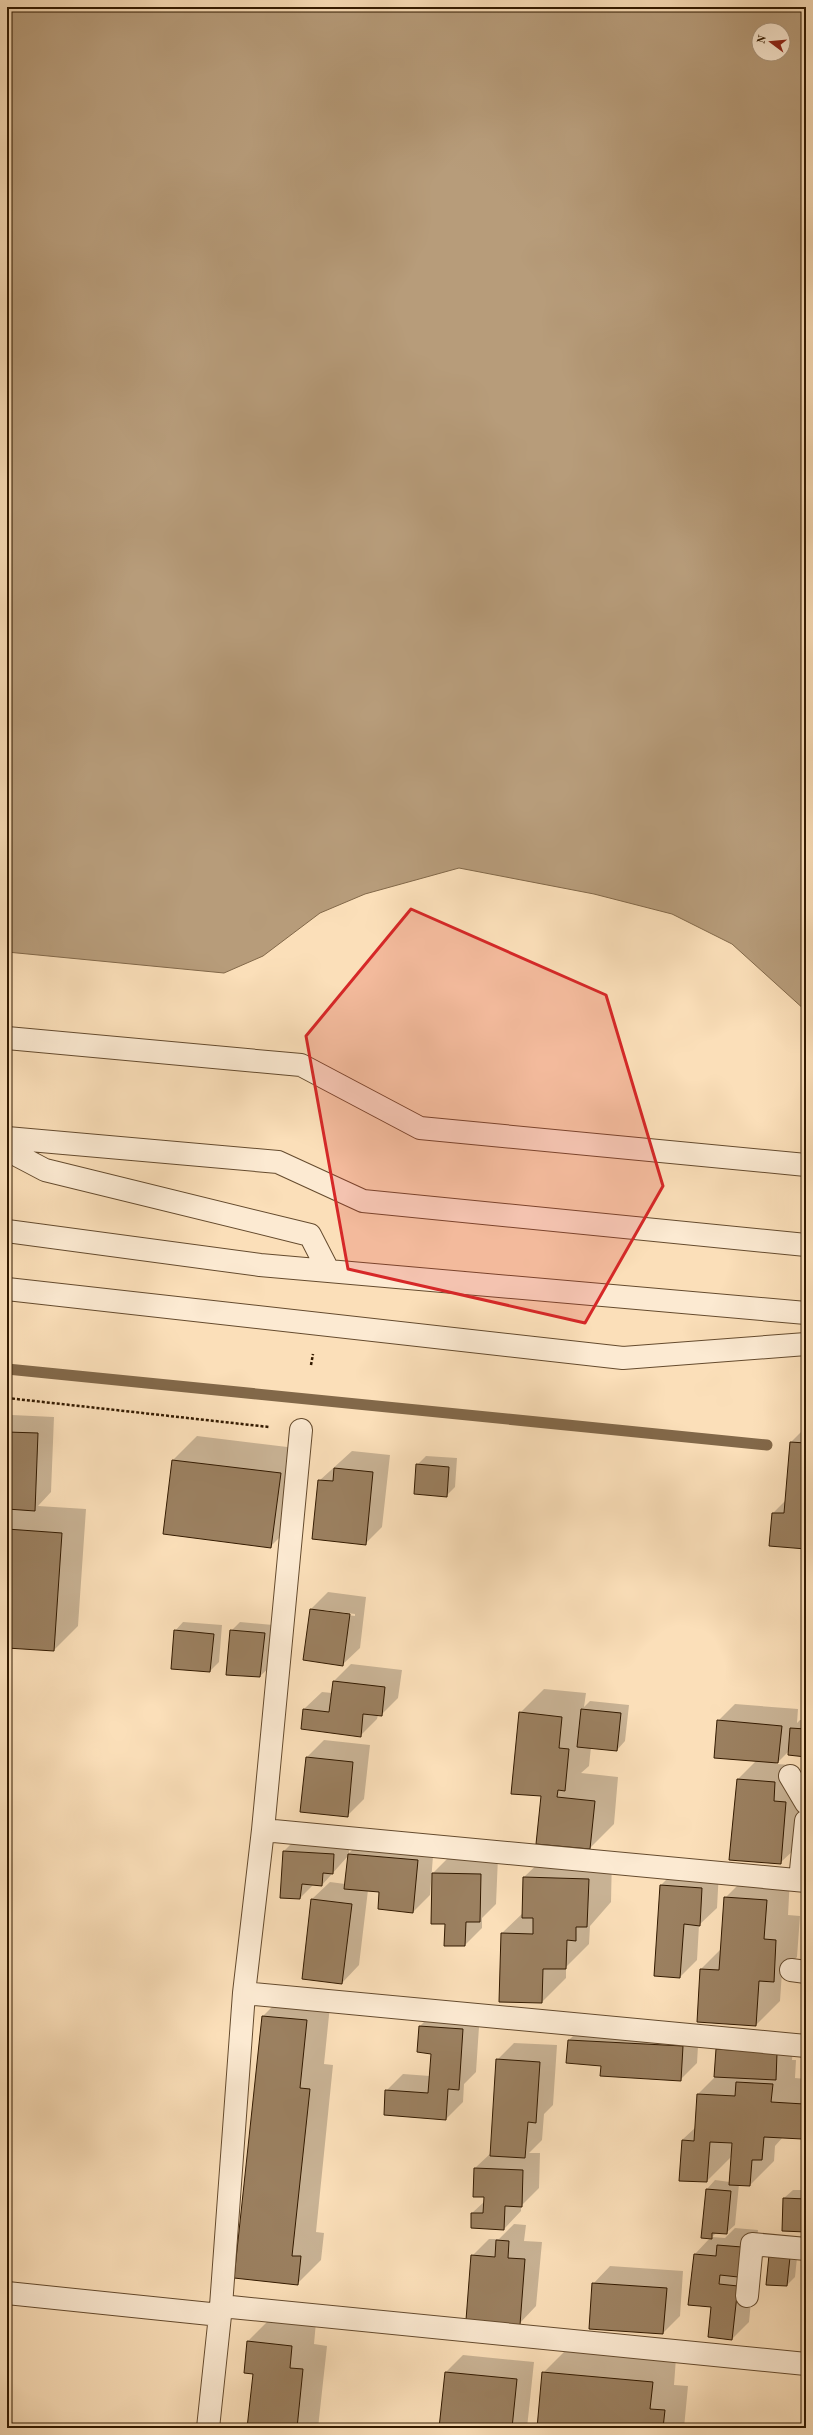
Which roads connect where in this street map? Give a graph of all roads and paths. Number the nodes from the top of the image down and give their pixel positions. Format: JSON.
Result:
{"nodes":[{"id":1,"x":7,"y":1038,"type":"edge"},
{"id":2,"x":7,"y":1138,"type":"edge"},
{"id":3,"x":7,"y":1150,"type":"edge"},
{"id":4,"x":806,"y":1165,"type":"edge"},
{"id":5,"x":7,"y":1231,"type":"edge"},
{"id":6,"x":806,"y":1245,"type":"edge"},
{"id":7,"x":328,"y":1270,"type":"junction"},
{"id":8,"x":7,"y":1289,"type":"edge"},
{"id":9,"x":806,"y":1313,"type":"edge"},
{"id":10,"x":806,"y":1344,"type":"edge"},
{"id":11,"x":7,"y":1398,"type":"edge"},
{"id":12,"x":302,"y":1430,"type":"joint"},
{"id":13,"x":790,"y":1776,"type":"dead end"},
{"id":14,"x":806,"y":1803,"type":"edge"},
{"id":15,"x":806,"y":1821,"type":"edge"},
{"id":16,"x":263,"y":1830,"type":"junction"},
{"id":17,"x":803,"y":1880,"type":"edge"},
{"id":18,"x":244,"y":1993,"type":"junction"},
{"id":19,"x":806,"y":2046,"type":"edge"},
{"id":20,"x":806,"y":2249,"type":"edge"},
{"id":21,"x":7,"y":2293,"type":"edge"},
{"id":22,"x":748,"y":2296,"type":"dead end"},
{"id":23,"x":221,"y":2310,"type":"junction"},
{"id":24,"x":806,"y":2364,"type":"edge"},
{"id":25,"x":208,"y":2428,"type":"edge"}],
"edges":[{"from":1,"to":4,"type":"street"},
{"from":2,"to":6,"type":"street"},
{"from":3,"to":7,"type":"street"},
{"from":5,"to":7,"type":"street"},
{"from":7,"to":9,"type":"street"},
{"from":8,"to":10,"type":"street"},
{"from":11,"to":12,"type":"path"},
{"from":12,"to":16,"type":"street"},
{"from":13,"to":14,"type":"street"},
{"from":15,"to":17,"type":"street"},
{"from":16,"to":17,"type":"street"},
{"from":16,"to":18,"type":"street"},
{"from":18,"to":19,"type":"street"},
{"from":18,"to":23,"type":"street"},
{"from":20,"to":22,"type":"street"},
{"from":21,"to":23,"type":"street"},
{"from":23,"to":24,"type":"street"},
{"from":23,"to":25,"type":"street"}]}
